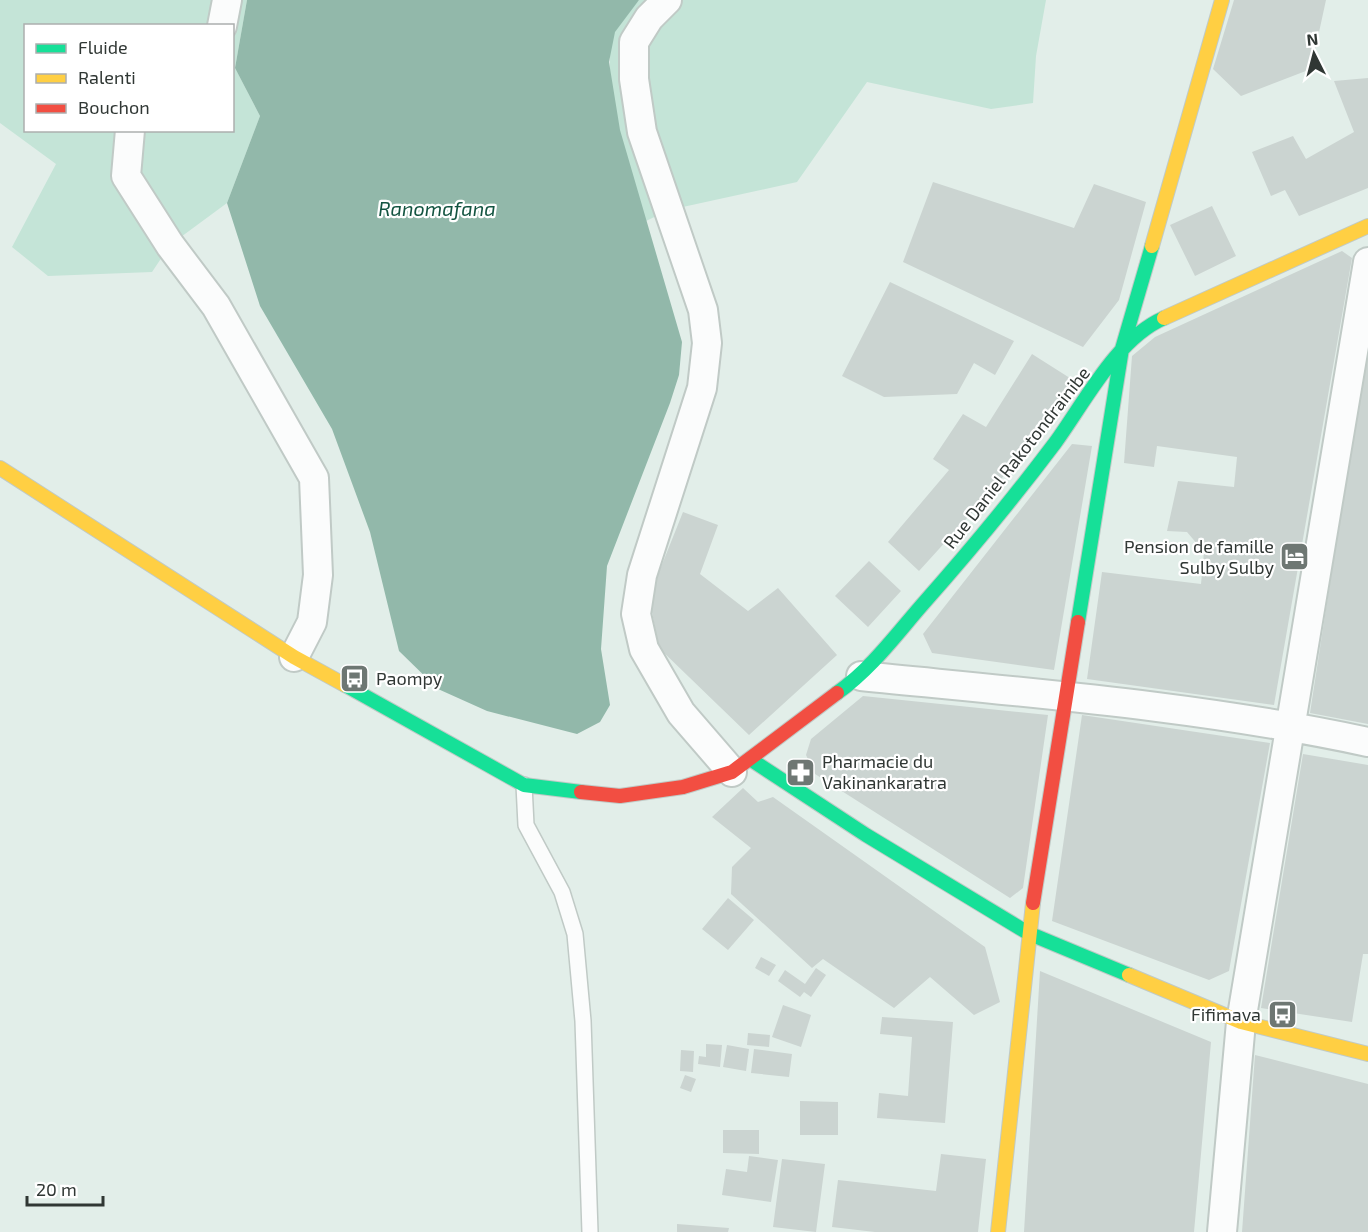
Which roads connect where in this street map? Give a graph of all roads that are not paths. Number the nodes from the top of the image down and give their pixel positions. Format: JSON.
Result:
{"nodes":[{"id":1,"x":227,"y":0,"type":"edge"},
{"id":2,"x":667,"y":0,"type":"edge"},
{"id":3,"x":1222,"y":0,"type":"edge"},
{"id":4,"x":222,"y":24,"type":"edge"},
{"id":5,"x":130,"y":132,"type":"edge"},
{"id":6,"x":1368,"y":225,"type":"edge"},
{"id":7,"x":1368,"y":262,"type":"edge"},
{"id":8,"x":1122,"y":349,"type":"junction"},
{"id":9,"x":0,"y":468,"type":"edge"},
{"id":10,"x":294,"y":657,"type":"junction"},
{"id":11,"x":861,"y":676,"type":"junction"},
{"id":12,"x":1067,"y":697,"type":"junction"},
{"id":13,"x":1290,"y":725,"type":"junction"},
{"id":14,"x":1368,"y":742,"type":"edge"},
{"id":15,"x":741,"y":765,"type":"junction"},
{"id":16,"x":524,"y":785,"type":"junction"},
{"id":17,"x":1028,"y":933,"type":"junction"},
{"id":18,"x":1241,"y":1022,"type":"junction"},
{"id":19,"x":1368,"y":1054,"type":"edge"},
{"id":20,"x":590,"y":1232,"type":"edge"},
{"id":21,"x":998,"y":1232,"type":"edge"},
{"id":22,"x":1222,"y":1232,"type":"edge"}],
"edges":[{"from":1,"to":4,"type":"street"},
{"from":2,"to":15,"type":"street"},
{"from":3,"to":8,"type":"street"},
{"from":5,"to":10,"type":"street"},
{"from":6,"to":8,"type":"street","name":"Rue Daniel Rakotondrainibe"},
{"from":7,"to":13,"type":"street"},
{"from":8,"to":11,"type":"street","name":"Rue Daniel Rakotondrainibe"},
{"from":8,"to":12,"type":"street"},
{"from":9,"to":10,"type":"street"},
{"from":10,"to":16,"type":"street"},
{"from":11,"to":12,"type":"street"},
{"from":11,"to":15,"type":"street","name":"Rue Daniel Rakotondrainibe"},
{"from":12,"to":13,"type":"street"},
{"from":12,"to":17,"type":"street"},
{"from":13,"to":14,"type":"street"},
{"from":13,"to":18,"type":"street"},
{"from":15,"to":16,"type":"street","name":"Rue Daniel Rakotondrainibe"},
{"from":15,"to":17,"type":"street"},
{"from":16,"to":20,"type":"lane"},
{"from":17,"to":18,"type":"street"},
{"from":17,"to":21,"type":"street"},
{"from":18,"to":19,"type":"street"},
{"from":18,"to":22,"type":"street"}]}
